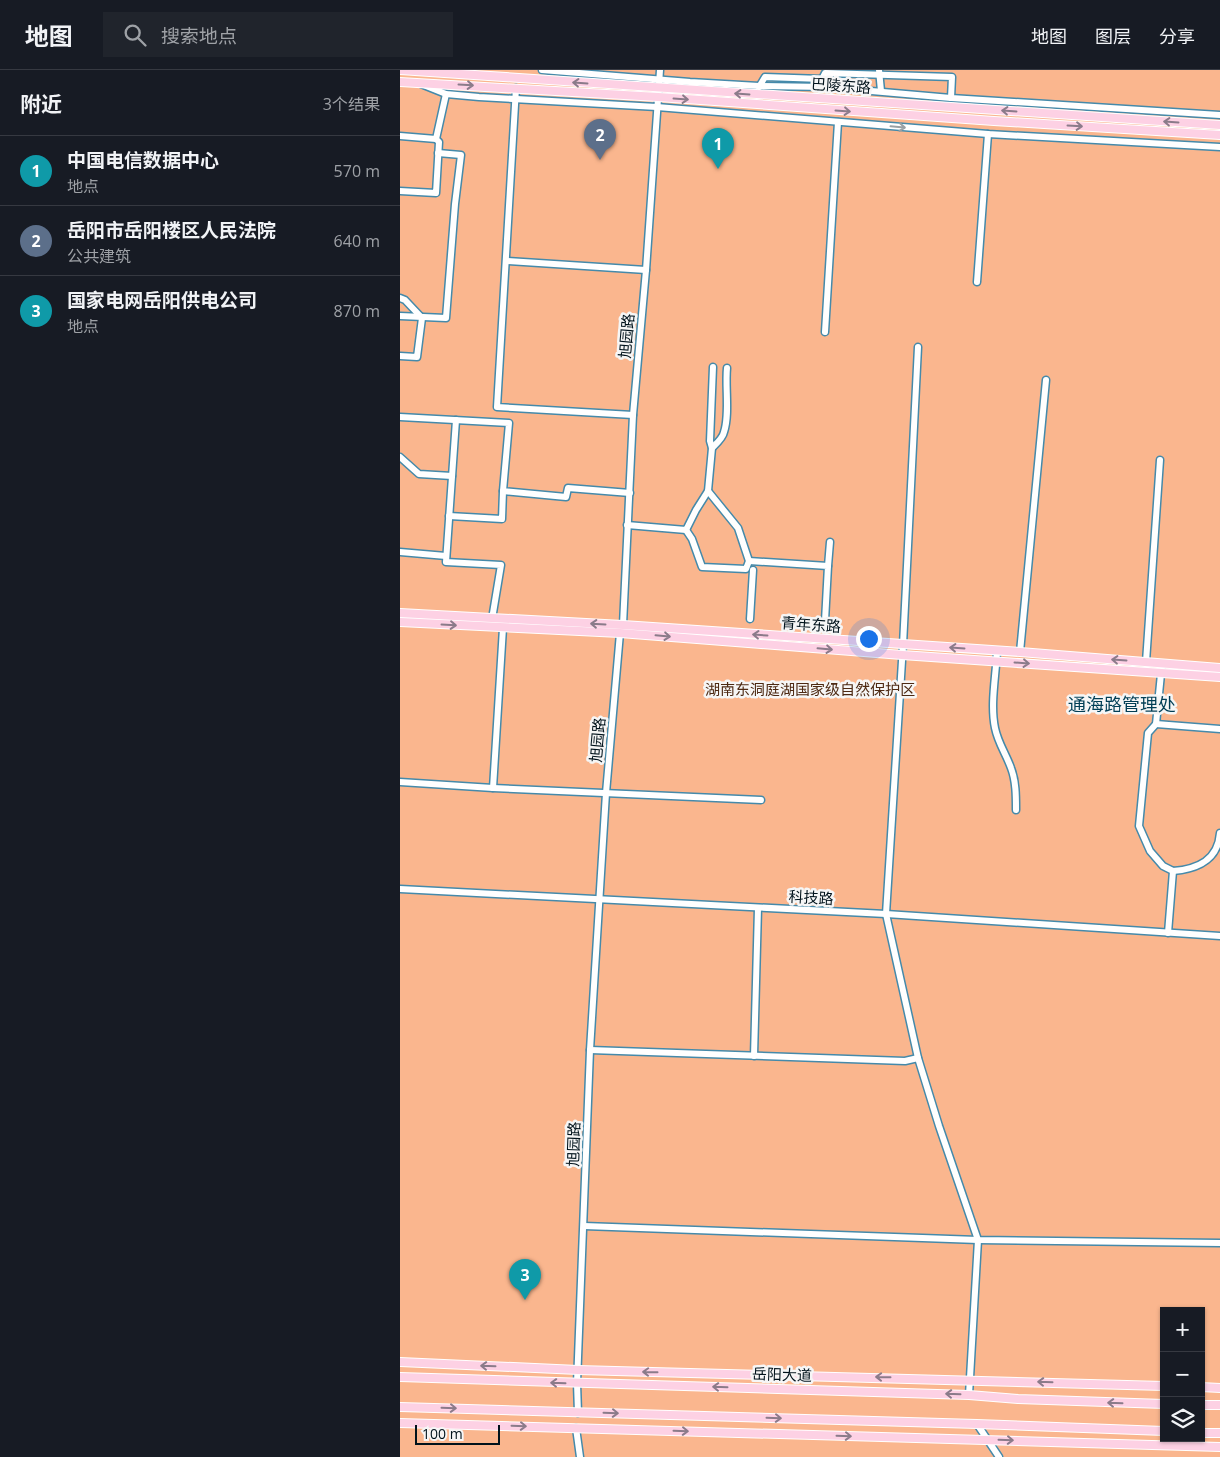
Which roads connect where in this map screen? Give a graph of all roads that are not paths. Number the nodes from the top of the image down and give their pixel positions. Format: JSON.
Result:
{"nodes":[{"id":1,"x":400,"y":70,"type":"edge"},
{"id":2,"x":542,"y":70,"type":"edge"},
{"id":3,"x":660,"y":70,"type":"edge"},
{"id":4,"x":879,"y":73,"type":"edge"},
{"id":5,"x":822,"y":78,"type":"junction"},
{"id":6,"x":659,"y":79,"type":"junction"},
{"id":7,"x":400,"y":82,"type":"edge"},
{"id":8,"x":415,"y":82,"type":"junction"},
{"id":9,"x":759,"y":86,"type":"junction"},
{"id":10,"x":826,"y":86,"type":"junction"},
{"id":11,"x":516,"y":88,"type":"junction"},
{"id":12,"x":658,"y":88,"type":"junction"},
{"id":13,"x":880,"y":91,"type":"junction"},
{"id":14,"x":446,"y":94,"type":"junction"},
{"id":15,"x":761,"y":95,"type":"junction"},
{"id":16,"x":658,"y":97,"type":"junction"},
{"id":17,"x":951,"y":98,"type":"junction"},
{"id":18,"x":516,"y":99,"type":"junction"},
{"id":19,"x":657,"y":107,"type":"junction"},
{"id":20,"x":1220,"y":115,"type":"edge"},
{"id":21,"x":838,"y":122,"type":"junction"},
{"id":22,"x":1220,"y":124,"type":"edge"},
{"id":23,"x":988,"y":134,"type":"junction"},
{"id":24,"x":1220,"y":135,"type":"edge"},
{"id":25,"x":400,"y":136,"type":"edge"},
{"id":26,"x":436,"y":139,"type":"junction"},
{"id":27,"x":1220,"y":147,"type":"edge"},
{"id":28,"x":438,"y":153,"type":"junction"},
{"id":29,"x":400,"y":191,"type":"edge"},
{"id":30,"x":507,"y":260,"type":"junction"},
{"id":31,"x":646,"y":270,"type":"junction"},
{"id":32,"x":977,"y":282,"type":"dead end"},
{"id":33,"x":400,"y":298,"type":"edge"},
{"id":34,"x":400,"y":316,"type":"edge"},
{"id":35,"x":422,"y":318,"type":"junction"},
{"id":36,"x":826,"y":332,"type":"dead end"},
{"id":37,"x":918,"y":347,"type":"dead end"},
{"id":38,"x":400,"y":356,"type":"edge"},
{"id":39,"x":713,"y":367,"type":"dead end"},
{"id":40,"x":726,"y":368,"type":"dead end"},
{"id":41,"x":712,"y":379,"type":"junction"},
{"id":42,"x":726,"y":380,"type":"junction"},
{"id":43,"x":1046,"y":380,"type":"dead end"},
{"id":44,"x":633,"y":415,"type":"junction"},
{"id":45,"x":400,"y":417,"type":"edge"},
{"id":46,"x":456,"y":420,"type":"junction"},
{"id":47,"x":712,"y":448,"type":"junction"},
{"id":48,"x":400,"y":457,"type":"edge"},
{"id":49,"x":1160,"y":460,"type":"dead end"},
{"id":50,"x":452,"y":476,"type":"junction"},
{"id":51,"x":503,"y":492,"type":"junction"},
{"id":52,"x":708,"y":492,"type":"junction"},
{"id":53,"x":630,"y":493,"type":"junction"},
{"id":54,"x":449,"y":516,"type":"junction"},
{"id":55,"x":627,"y":525,"type":"junction"},
{"id":56,"x":686,"y":530,"type":"junction"},
{"id":57,"x":830,"y":542,"type":"dead end"},
{"id":58,"x":400,"y":552,"type":"edge"},
{"id":59,"x":446,"y":556,"type":"junction"},
{"id":60,"x":751,"y":561,"type":"junction"},
{"id":61,"x":828,"y":566,"type":"junction"},
{"id":62,"x":749,"y":570,"type":"junction"},
{"id":63,"x":400,"y":613,"type":"edge"},
{"id":64,"x":492,"y":619,"type":"junction"},
{"id":65,"x":750,"y":619,"type":"dead end"},
{"id":66,"x":825,"y":621,"type":"dead end"},
{"id":67,"x":400,"y":622,"type":"edge"},
{"id":68,"x":623,"y":625,"type":"junction"},
{"id":69,"x":503,"y":628,"type":"junction"},
{"id":70,"x":620,"y":633,"type":"junction"},
{"id":71,"x":903,"y":645,"type":"junction"},
{"id":72,"x":997,"y":651,"type":"junction"},
{"id":73,"x":1020,"y":652,"type":"junction"},
{"id":74,"x":902,"y":655,"type":"junction"},
{"id":75,"x":997,"y":662,"type":"junction"},
{"id":76,"x":1146,"y":662,"type":"junction"},
{"id":77,"x":1161,"y":668,"type":"junction"},
{"id":78,"x":1220,"y":668,"type":"edge"},
{"id":79,"x":1220,"y":677,"type":"edge"},
{"id":80,"x":1156,"y":724,"type":"junction"},
{"id":81,"x":1220,"y":729,"type":"edge"},
{"id":82,"x":400,"y":782,"type":"edge"},
{"id":83,"x":493,"y":788,"type":"junction"},
{"id":84,"x":606,"y":793,"type":"junction"},
{"id":85,"x":761,"y":800,"type":"dead end"},
{"id":86,"x":1016,"y":810,"type":"dead end"},
{"id":87,"x":1220,"y":833,"type":"edge"},
{"id":88,"x":1173,"y":870,"type":"junction"},
{"id":89,"x":400,"y":889,"type":"edge"},
{"id":90,"x":599,"y":899,"type":"junction"},
{"id":91,"x":758,"y":908,"type":"junction"},
{"id":92,"x":886,"y":914,"type":"junction"},
{"id":93,"x":1168,"y":933,"type":"junction"},
{"id":94,"x":1220,"y":936,"type":"edge"},
{"id":95,"x":590,"y":1050,"type":"junction"},
{"id":96,"x":754,"y":1056,"type":"junction"},
{"id":97,"x":918,"y":1058,"type":"junction"},
{"id":98,"x":584,"y":1226,"type":"junction"},
{"id":99,"x":978,"y":1240,"type":"junction"},
{"id":100,"x":1220,"y":1243,"type":"edge"},
{"id":101,"x":400,"y":1362,"type":"edge"},
{"id":102,"x":578,"y":1370,"type":"junction"},
{"id":103,"x":400,"y":1377,"type":"edge"},
{"id":104,"x":970,"y":1380,"type":"junction"},
{"id":105,"x":577,"y":1383,"type":"junction"},
{"id":106,"x":1160,"y":1386,"type":"edge"},
{"id":107,"x":1205,"y":1387,"type":"edge"},
{"id":108,"x":1220,"y":1388,"type":"edge"},
{"id":109,"x":969,"y":1395,"type":"junction"},
{"id":110,"x":1160,"y":1404,"type":"edge"},
{"id":111,"x":1220,"y":1405,"type":"edge"},
{"id":112,"x":1205,"y":1406,"type":"edge"},
{"id":113,"x":400,"y":1407,"type":"edge"},
{"id":114,"x":578,"y":1412,"type":"junction"},
{"id":115,"x":400,"y":1423,"type":"edge"},
{"id":116,"x":977,"y":1424,"type":"junction"},
{"id":117,"x":576,"y":1428,"type":"junction"},
{"id":118,"x":1160,"y":1431,"type":"edge"},
{"id":119,"x":1205,"y":1433,"type":"edge"},
{"id":120,"x":1220,"y":1434,"type":"edge"},
{"id":121,"x":987,"y":1440,"type":"junction"},
{"id":122,"x":1220,"y":1447,"type":"edge"},
{"id":123,"x":580,"y":1457,"type":"edge"},
{"id":124,"x":999,"y":1457,"type":"edge"}],
"edges":[{"from":12,"to":1,"type":"main road","name":"巴陵东路","one_way":true},
{"from":2,"to":6,"type":"street"},
{"from":3,"to":6,"type":"street","name":"旭园路"},
{"from":4,"to":5,"type":"street"},
{"from":4,"to":13,"type":"street"},
{"from":4,"to":17,"type":"street"},
{"from":5,"to":9,"type":"street"},
{"from":5,"to":10,"type":"street"},
{"from":6,"to":9,"type":"street"},
{"from":6,"to":12,"type":"street","name":"旭园路"},
{"from":7,"to":8,"type":"main road","name":"巴陵东路"},
{"from":8,"to":11,"type":"main road","name":"巴陵东路","one_way":true},
{"from":8,"to":14,"type":"street"},
{"from":9,"to":10,"type":"street"},
{"from":9,"to":15,"type":"street"},
{"from":10,"to":13,"type":"street"},
{"from":11,"to":16,"type":"main road","name":"巴陵东路"},
{"from":11,"to":18,"type":"street"},
{"from":15,"to":12,"type":"main road","name":"巴陵东路","one_way":true},
{"from":12,"to":16,"type":"street","name":"旭园路"},
{"from":13,"to":17,"type":"street"},
{"from":14,"to":18,"type":"street"},
{"from":14,"to":26,"type":"street"},
{"from":22,"to":15,"type":"main road","name":"巴陵东路","one_way":true},
{"from":16,"to":19,"type":"street","name":"旭园路"},
{"from":16,"to":24,"type":"main road","name":"巴陵东路","one_way":true},
{"from":17,"to":20,"type":"street"},
{"from":18,"to":19,"type":"street"},
{"from":18,"to":30,"type":"street"},
{"from":19,"to":21,"type":"street"},
{"from":19,"to":31,"type":"street","name":"旭园路"},
{"from":21,"to":23,"type":"street","one_way":true},
{"from":21,"to":36,"type":"street"},
{"from":23,"to":27,"type":"street"},
{"from":23,"to":32,"type":"street"},
{"from":25,"to":26,"type":"street"},
{"from":26,"to":28,"type":"street"},
{"from":28,"to":29,"type":"street"},
{"from":28,"to":35,"type":"street"},
{"from":30,"to":31,"type":"street"},
{"from":30,"to":44,"type":"street"},
{"from":31,"to":44,"type":"street","name":"旭园路"},
{"from":33,"to":35,"type":"street"},
{"from":34,"to":35,"type":"street"},
{"from":35,"to":38,"type":"street"},
{"from":37,"to":71,"type":"street"},
{"from":39,"to":41,"type":"street"},
{"from":40,"to":42,"type":"street"},
{"from":41,"to":42,"type":"street"},
{"from":41,"to":47,"type":"street"},
{"from":42,"to":47,"type":"street"},
{"from":43,"to":73,"type":"street"},
{"from":44,"to":53,"type":"street","name":"旭园路"},
{"from":45,"to":46,"type":"street"},
{"from":46,"to":50,"type":"street"},
{"from":46,"to":51,"type":"street"},
{"from":47,"to":52,"type":"street"},
{"from":48,"to":50,"type":"street"},
{"from":49,"to":76,"type":"street"},
{"from":50,"to":54,"type":"street"},
{"from":51,"to":53,"type":"street"},
{"from":51,"to":54,"type":"street"},
{"from":52,"to":56,"type":"street"},
{"from":52,"to":60,"type":"street"},
{"from":53,"to":55,"type":"street","name":"旭园路"},
{"from":54,"to":59,"type":"street"},
{"from":55,"to":56,"type":"street"},
{"from":55,"to":68,"type":"street","name":"旭园路"},
{"from":56,"to":62,"type":"street"},
{"from":57,"to":61,"type":"street"},
{"from":58,"to":59,"type":"street"},
{"from":59,"to":64,"type":"street"},
{"from":60,"to":61,"type":"street"},
{"from":60,"to":62,"type":"street"},
{"from":61,"to":66,"type":"street"},
{"from":62,"to":65,"type":"street"},
{"from":63,"to":64,"type":"main road","name":"青年东路"},
{"from":68,"to":64,"type":"main road","name":"青年东路","one_way":true},
{"from":67,"to":69,"type":"main road","name":"青年东路","one_way":true},
{"from":68,"to":70,"type":"street","name":"旭园路"},
{"from":71,"to":68,"type":"main road","name":"青年东路","one_way":true},
{"from":69,"to":70,"type":"main road","name":"青年东路"},
{"from":69,"to":83,"type":"street"},
{"from":70,"to":74,"type":"main road","name":"青年东路","one_way":true},
{"from":70,"to":84,"type":"street","name":"旭园路"},
{"from":72,"to":71,"type":"main road","name":"青年东路","one_way":true},
{"from":71,"to":74,"type":"street"},
{"from":72,"to":73,"type":"main road","name":"青年东路"},
{"from":72,"to":75,"type":"street"},
{"from":76,"to":73,"type":"main road","name":"青年东路","one_way":true},
{"from":74,"to":75,"type":"main road","name":"青年东路"},
{"from":74,"to":92,"type":"street"},
{"from":75,"to":77,"type":"main road","name":"青年东路","one_way":true},
{"from":75,"to":86,"type":"street"},
{"from":76,"to":77,"type":"main road","name":"青年东路"},
{"from":77,"to":78,"type":"main road","name":"青年东路"},
{"from":77,"to":79,"type":"main road","name":"青年东路"},
{"from":77,"to":80,"type":"street"},
{"from":80,"to":81,"type":"street"},
{"from":80,"to":88,"type":"street"},
{"from":82,"to":83,"type":"street"},
{"from":83,"to":84,"type":"street"},
{"from":84,"to":85,"type":"street"},
{"from":84,"to":90,"type":"street","name":"旭园路"},
{"from":87,"to":88,"type":"street"},
{"from":88,"to":93,"type":"street"},
{"from":89,"to":90,"type":"street","name":"科技路"},
{"from":90,"to":91,"type":"street","name":"科技路"},
{"from":90,"to":95,"type":"street","name":"旭园路"},
{"from":91,"to":92,"type":"street","name":"科技路"},
{"from":91,"to":96,"type":"street"},
{"from":92,"to":93,"type":"street","name":"科技路"},
{"from":92,"to":97,"type":"street"},
{"from":93,"to":94,"type":"street","name":"科技路"},
{"from":95,"to":96,"type":"street"},
{"from":95,"to":98,"type":"street","name":"旭园路"},
{"from":96,"to":97,"type":"street"},
{"from":97,"to":99,"type":"street"},
{"from":98,"to":99,"type":"street"},
{"from":98,"to":102,"type":"street","name":"旭园路"},
{"from":99,"to":100,"type":"street"},
{"from":99,"to":104,"type":"street"},
{"from":102,"to":101,"type":"main road","one_way":true},
{"from":104,"to":102,"type":"main road","one_way":true},
{"from":102,"to":105,"type":"street","name":"旭园路"},
{"from":105,"to":103,"type":"main road","name":"岳阳大道","one_way":true},
{"from":106,"to":104,"type":"main road","one_way":true},
{"from":104,"to":109,"type":"street"},
{"from":109,"to":105,"type":"main road","name":"岳阳大道","one_way":true},
{"from":105,"to":114,"type":"street","name":"旭园路"},
{"from":107,"to":108,"type":"main road"},
{"from":110,"to":109,"type":"main road","name":"岳阳大道","one_way":true},
{"from":111,"to":112,"type":"main road"},
{"from":113,"to":114,"type":"main road","one_way":true},
{"from":114,"to":116,"type":"main road","one_way":true},
{"from":115,"to":117,"type":"main road","one_way":true},
{"from":116,"to":118,"type":"main road"},
{"from":116,"to":121,"type":"street"},
{"from":117,"to":121,"type":"main road","one_way":true},
{"from":117,"to":123,"type":"street"},
{"from":119,"to":120,"type":"main road"},
{"from":121,"to":122,"type":"main road","one_way":true},
{"from":121,"to":124,"type":"street"}]}
